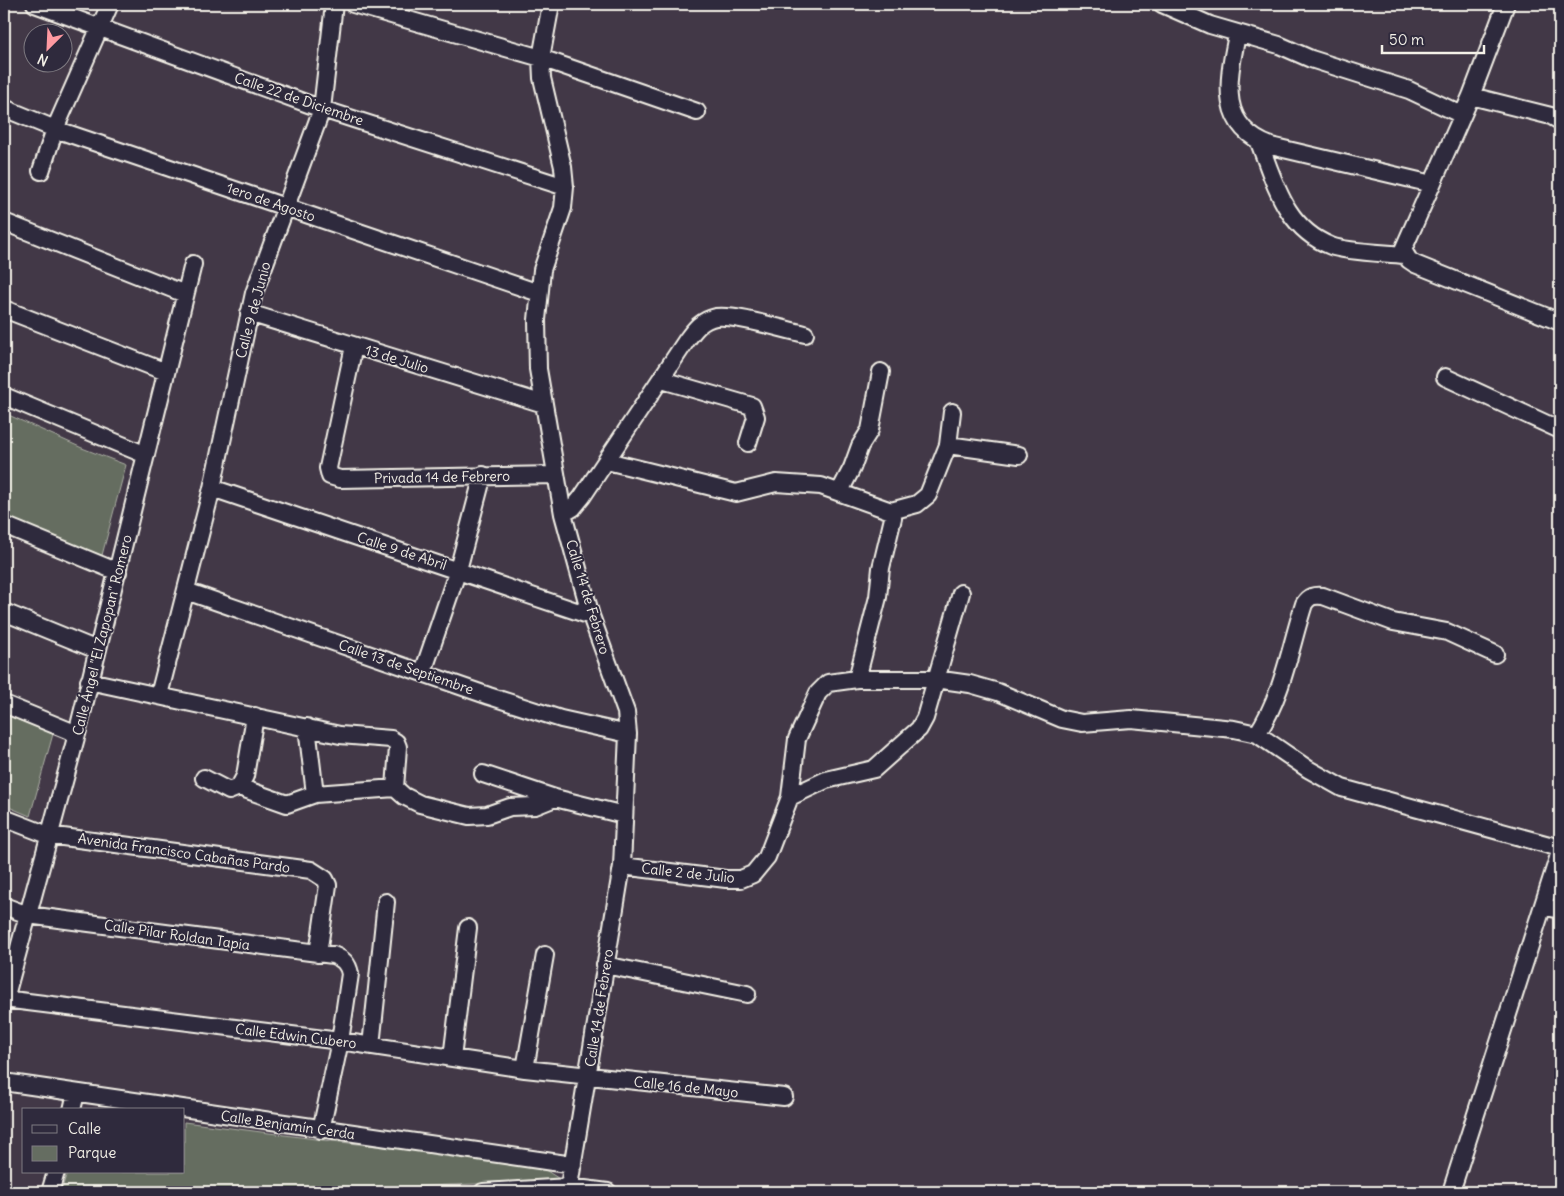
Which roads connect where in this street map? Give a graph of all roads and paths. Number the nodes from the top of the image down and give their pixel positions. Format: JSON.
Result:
{"nodes":[{"id":1,"x":36,"y":4,"type":"edge"},
{"id":2,"x":110,"y":4,"type":"edge"},
{"id":3,"x":334,"y":4,"type":"edge"},
{"id":4,"x":353,"y":4,"type":"edge"},
{"id":5,"x":551,"y":4,"type":"edge"},
{"id":6,"x":1162,"y":4,"type":"edge"},
{"id":7,"x":1506,"y":4,"type":"edge"},
{"id":8,"x":100,"y":28,"type":"junction"},
{"id":9,"x":1237,"y":35,"type":"junction"},
{"id":10,"x":540,"y":58,"type":"junction"},
{"id":11,"x":1471,"y":96,"type":"junction"},
{"id":12,"x":4,"y":108,"type":"edge"},
{"id":13,"x":322,"y":108,"type":"junction"},
{"id":14,"x":697,"y":112,"type":"dead end"},
{"id":15,"x":1462,"y":115,"type":"junction"},
{"id":16,"x":1560,"y":121,"type":"edge"},
{"id":17,"x":55,"y":129,"type":"junction"},
{"id":18,"x":1260,"y":142,"type":"junction"},
{"id":19,"x":41,"y":171,"type":"dead end"},
{"id":20,"x":1432,"y":184,"type":"junction"},
{"id":21,"x":565,"y":187,"type":"junction"},
{"id":22,"x":287,"y":207,"type":"junction"},
{"id":23,"x":4,"y":222,"type":"edge"},
{"id":24,"x":1404,"y":255,"type":"junction"},
{"id":25,"x":193,"y":264,"type":"dead end"},
{"id":26,"x":539,"y":293,"type":"junction"},
{"id":27,"x":185,"y":294,"type":"junction"},
{"id":28,"x":4,"y":309,"type":"edge"},
{"id":29,"x":249,"y":313,"type":"junction"},
{"id":30,"x":1560,"y":322,"type":"edge"},
{"id":31,"x":805,"y":334,"type":"dead end"},
{"id":32,"x":354,"y":346,"type":"junction"},
{"id":33,"x":166,"y":372,"type":"junction"},
{"id":34,"x":881,"y":372,"type":"dead end"},
{"id":35,"x":1445,"y":377,"type":"dead end"},
{"id":36,"x":662,"y":380,"type":"junction"},
{"id":37,"x":4,"y":396,"type":"edge"},
{"id":38,"x":544,"y":404,"type":"junction"},
{"id":39,"x":952,"y":412,"type":"dead end"},
{"id":40,"x":1560,"y":430,"type":"edge"},
{"id":41,"x":748,"y":443,"type":"dead end"},
{"id":42,"x":948,"y":445,"type":"junction"},
{"id":43,"x":146,"y":455,"type":"junction"},
{"id":44,"x":1019,"y":455,"type":"dead end"},
{"id":45,"x":608,"y":461,"type":"junction"},
{"id":46,"x":483,"y":475,"type":"junction"},
{"id":47,"x":556,"y":475,"type":"junction"},
{"id":48,"x":212,"y":488,"type":"junction"},
{"id":49,"x":840,"y":491,"type":"junction"},
{"id":50,"x":891,"y":511,"type":"junction"},
{"id":51,"x":563,"y":514,"type":"junction"},
{"id":52,"x":4,"y":526,"type":"edge"},
{"id":53,"x":458,"y":570,"type":"junction"},
{"id":54,"x":118,"y":572,"type":"junction"},
{"id":55,"x":186,"y":591,"type":"junction"},
{"id":56,"x":961,"y":593,"type":"dead end"},
{"id":57,"x":4,"y":612,"type":"edge"},
{"id":58,"x":591,"y":616,"type":"junction"},
{"id":59,"x":97,"y":650,"type":"junction"},
{"id":60,"x":1495,"y":654,"type":"dead end"},
{"id":61,"x":423,"y":672,"type":"junction"},
{"id":62,"x":857,"y":679,"type":"junction"},
{"id":63,"x":935,"y":680,"type":"junction"},
{"id":64,"x":89,"y":681,"type":"junction"},
{"id":65,"x":159,"y":696,"type":"junction"},
{"id":66,"x":4,"y":704,"type":"edge"},
{"id":67,"x":255,"y":716,"type":"junction"},
{"id":68,"x":307,"y":727,"type":"junction"},
{"id":69,"x":77,"y":734,"type":"junction"},
{"id":70,"x":628,"y":734,"type":"junction"},
{"id":71,"x":1257,"y":734,"type":"junction"},
{"id":72,"x":483,"y":774,"type":"dead end"},
{"id":73,"x":204,"y":778,"type":"dead end"},
{"id":74,"x":239,"y":787,"type":"junction"},
{"id":75,"x":395,"y":788,"type":"junction"},
{"id":76,"x":315,"y":794,"type":"junction"},
{"id":77,"x":555,"y":798,"type":"junction"},
{"id":78,"x":790,"y":798,"type":"junction"},
{"id":79,"x":624,"y":815,"type":"junction"},
{"id":80,"x":4,"y":818,"type":"edge"},
{"id":81,"x":48,"y":835,"type":"junction"},
{"id":82,"x":1560,"y":850,"type":"edge"},
{"id":83,"x":622,"y":866,"type":"junction"},
{"id":84,"x":386,"y":902,"type":"dead end"},
{"id":85,"x":4,"y":906,"type":"edge"},
{"id":86,"x":1543,"y":906,"type":"junction"},
{"id":87,"x":1560,"y":910,"type":"edge"},
{"id":88,"x":28,"y":916,"type":"junction"},
{"id":89,"x":468,"y":928,"type":"dead end"},
{"id":90,"x":318,"y":954,"type":"junction"},
{"id":91,"x":545,"y":956,"type":"dead end"},
{"id":92,"x":605,"y":966,"type":"junction"},
{"id":93,"x":747,"y":994,"type":"dead end"},
{"id":94,"x":4,"y":1001,"type":"edge"},
{"id":95,"x":340,"y":1041,"type":"junction"},
{"id":96,"x":371,"y":1046,"type":"junction"},
{"id":97,"x":452,"y":1058,"type":"junction"},
{"id":98,"x":525,"y":1069,"type":"junction"},
{"id":99,"x":588,"y":1076,"type":"junction"},
{"id":100,"x":4,"y":1082,"type":"edge"},
{"id":101,"x":76,"y":1093,"type":"junction"},
{"id":102,"x":784,"y":1097,"type":"dead end"},
{"id":103,"x":72,"y":1108,"type":"edge"},
{"id":104,"x":175,"y":1108,"type":"edge"},
{"id":105,"x":185,"y":1109,"type":"edge"},
{"id":106,"x":321,"y":1130,"type":"junction"},
{"id":107,"x":573,"y":1165,"type":"junction"},
{"id":108,"x":55,"y":1174,"type":"edge"},
{"id":109,"x":569,"y":1190,"type":"edge"},
{"id":110,"x":50,"y":1192,"type":"edge"},
{"id":111,"x":483,"y":1192,"type":"edge"},
{"id":112,"x":608,"y":1192,"type":"edge"},
{"id":113,"x":1451,"y":1192,"type":"edge"}],
"edges":[{"from":1,"to":8,"type":"street","name":"Calle 22 de Diciembre"},
{"from":2,"to":8,"type":"street"},
{"from":3,"to":13,"type":"street","name":"Calle 9 de Junio"},
{"from":4,"to":10,"type":"street"},
{"from":5,"to":10,"type":"street","name":"Calle 14 de Febrero"},
{"from":6,"to":9,"type":"street"},
{"from":7,"to":11,"type":"street"},
{"from":8,"to":13,"type":"street","name":"Calle 22 de Diciembre"},
{"from":8,"to":17,"type":"street"},
{"from":9,"to":15,"type":"street"},
{"from":9,"to":18,"type":"street"},
{"from":10,"to":14,"type":"street"},
{"from":10,"to":21,"type":"street","name":"Calle 14 de Febrero"},
{"from":11,"to":15,"type":"street"},
{"from":11,"to":16,"type":"street"},
{"from":12,"to":17,"type":"street","name":"1ero de Agosto"},
{"from":13,"to":21,"type":"street","name":"Calle 22 de Diciembre"},
{"from":13,"to":22,"type":"street","name":"Calle 9 de Junio"},
{"from":15,"to":20,"type":"street"},
{"from":17,"to":19,"type":"street"},
{"from":17,"to":22,"type":"street","name":"1ero de Agosto"},
{"from":18,"to":20,"type":"street"},
{"from":18,"to":24,"type":"street"},
{"from":20,"to":24,"type":"street"},
{"from":21,"to":26,"type":"street","name":"Calle 14 de Febrero"},
{"from":22,"to":26,"type":"street","name":"1ero de Agosto"},
{"from":22,"to":29,"type":"street","name":"Calle 9 de Junio"},
{"from":23,"to":27,"type":"street"},
{"from":24,"to":30,"type":"street"},
{"from":25,"to":27,"type":"street","name":"Calle Ángel \"El Zapopan\" Romero"},
{"from":26,"to":38,"type":"street","name":"Calle 14 de Febrero"},
{"from":27,"to":33,"type":"street","name":"Calle Ángel \"El Zapopan\" Romero"},
{"from":28,"to":33,"type":"street"},
{"from":29,"to":32,"type":"street","name":"13 de Julio"},
{"from":29,"to":48,"type":"street","name":"Calle 9 de Junio"},
{"from":31,"to":36,"type":"street"},
{"from":32,"to":38,"type":"street","name":"13 de Julio"},
{"from":32,"to":46,"type":"street","name":"Privada 14 de Febrero"},
{"from":33,"to":43,"type":"street","name":"Calle Ángel \"El Zapopan\" Romero"},
{"from":34,"to":49,"type":"street"},
{"from":35,"to":40,"type":"street"},
{"from":36,"to":41,"type":"street"},
{"from":36,"to":45,"type":"street"},
{"from":37,"to":43,"type":"street"},
{"from":38,"to":47,"type":"street","name":"Calle 14 de Febrero"},
{"from":39,"to":42,"type":"street"},
{"from":42,"to":44,"type":"street"},
{"from":42,"to":50,"type":"street"},
{"from":43,"to":54,"type":"street","name":"Calle Ángel \"El Zapopan\" Romero"},
{"from":45,"to":49,"type":"street"},
{"from":45,"to":51,"type":"street"},
{"from":46,"to":47,"type":"street","name":"Privada 14 de Febrero"},
{"from":46,"to":53,"type":"street"},
{"from":47,"to":51,"type":"street","name":"Calle 14 de Febrero"},
{"from":48,"to":53,"type":"street","name":"Calle 9 de Abril"},
{"from":48,"to":55,"type":"street","name":"Calle 9 de Junio"},
{"from":49,"to":50,"type":"street"},
{"from":50,"to":62,"type":"street"},
{"from":51,"to":58,"type":"street","name":"Calle 14 de Febrero"},
{"from":52,"to":54,"type":"street"},
{"from":53,"to":58,"type":"street","name":"Calle 9 de Abril"},
{"from":53,"to":61,"type":"street"},
{"from":54,"to":59,"type":"street","name":"Calle Ángel \"El Zapopan\" Romero"},
{"from":55,"to":61,"type":"street","name":"Calle 13 de Septiembre"},
{"from":55,"to":65,"type":"street","name":"Calle 9 de Junio"},
{"from":56,"to":63,"type":"street"},
{"from":57,"to":59,"type":"street"},
{"from":58,"to":70,"type":"street","name":"Calle 14 de Febrero"},
{"from":59,"to":64,"type":"street","name":"Calle Ángel \"El Zapopan\" Romero"},
{"from":60,"to":71,"type":"street"},
{"from":61,"to":70,"type":"street","name":"Calle 13 de Septiembre"},
{"from":62,"to":63,"type":"street"},
{"from":62,"to":78,"type":"street"},
{"from":63,"to":71,"type":"street"},
{"from":63,"to":78,"type":"street"},
{"from":64,"to":65,"type":"street"},
{"from":64,"to":69,"type":"street","name":"Calle Ángel \"El Zapopan\" Romero"},
{"from":65,"to":67,"type":"street"},
{"from":66,"to":69,"type":"street"},
{"from":67,"to":68,"type":"street"},
{"from":67,"to":74,"type":"street"},
{"from":68,"to":75,"type":"street"},
{"from":68,"to":76,"type":"street"},
{"from":69,"to":81,"type":"street","name":"Calle Ángel \"El Zapopan\" Romero"},
{"from":70,"to":79,"type":"street","name":"Calle 14 de Febrero"},
{"from":71,"to":82,"type":"street"},
{"from":72,"to":77,"type":"street"},
{"from":73,"to":74,"type":"street"},
{"from":74,"to":76,"type":"street"},
{"from":75,"to":76,"type":"street"},
{"from":75,"to":77,"type":"street"},
{"from":77,"to":79,"type":"street"},
{"from":78,"to":83,"type":"street","name":"Calle 2 de Julio"},
{"from":79,"to":83,"type":"street","name":"Calle 14 de Febrero"},
{"from":80,"to":81,"type":"street","name":"Avenida Francisco Cabañas Pardo"},
{"from":81,"to":88,"type":"street","name":"Calle Ángel \"El Zapopan\" Romero"},
{"from":81,"to":90,"type":"street","name":"Avenida Francisco Cabañas Pardo"},
{"from":82,"to":86,"type":"street"},
{"from":83,"to":92,"type":"street","name":"Calle 14 de Febrero"},
{"from":84,"to":96,"type":"street"},
{"from":85,"to":88,"type":"street","name":"Calle Pilar Roldan Tapia"},
{"from":86,"to":87,"type":"street"},
{"from":86,"to":113,"type":"street"},
{"from":88,"to":90,"type":"street","name":"Calle Pilar Roldan Tapia"},
{"from":88,"to":94,"type":"street","name":"Calle Ángel \"El Zapopan\" Romero"},
{"from":89,"to":97,"type":"street"},
{"from":90,"to":95,"type":"street","name":"Calle Pilar Roldan Tapia"},
{"from":91,"to":98,"type":"street"},
{"from":92,"to":93,"type":"street"},
{"from":92,"to":99,"type":"street","name":"Calle 14 de Febrero"},
{"from":94,"to":95,"type":"street","name":"Calle Edwin Cubero"},
{"from":95,"to":96,"type":"street","name":"Calle Edwin Cubero"},
{"from":95,"to":106,"type":"street"},
{"from":96,"to":97,"type":"street","name":"Calle Edwin Cubero"},
{"from":97,"to":98,"type":"street","name":"Calle Edwin Cubero"},
{"from":98,"to":99,"type":"street","name":"Calle Edwin Cubero"},
{"from":99,"to":102,"type":"street","name":"Calle 16 de Mayo"},
{"from":99,"to":107,"type":"street","name":"Calle 14 de Febrero"},
{"from":100,"to":101,"type":"street","name":"Calle Benjamín Cerda"},
{"from":101,"to":103,"type":"street"},
{"from":101,"to":104,"type":"street","name":"Calle Benjamín Cerda"},
{"from":105,"to":106,"type":"street","name":"Calle Benjamín Cerda"},
{"from":106,"to":107,"type":"street","name":"Calle Benjamín Cerda"},
{"from":107,"to":109,"type":"street","name":"Calle 14 de Febrero"},
{"from":108,"to":110,"type":"street"},
{"from":109,"to":111,"type":"street"},
{"from":109,"to":112,"type":"street"}]}
